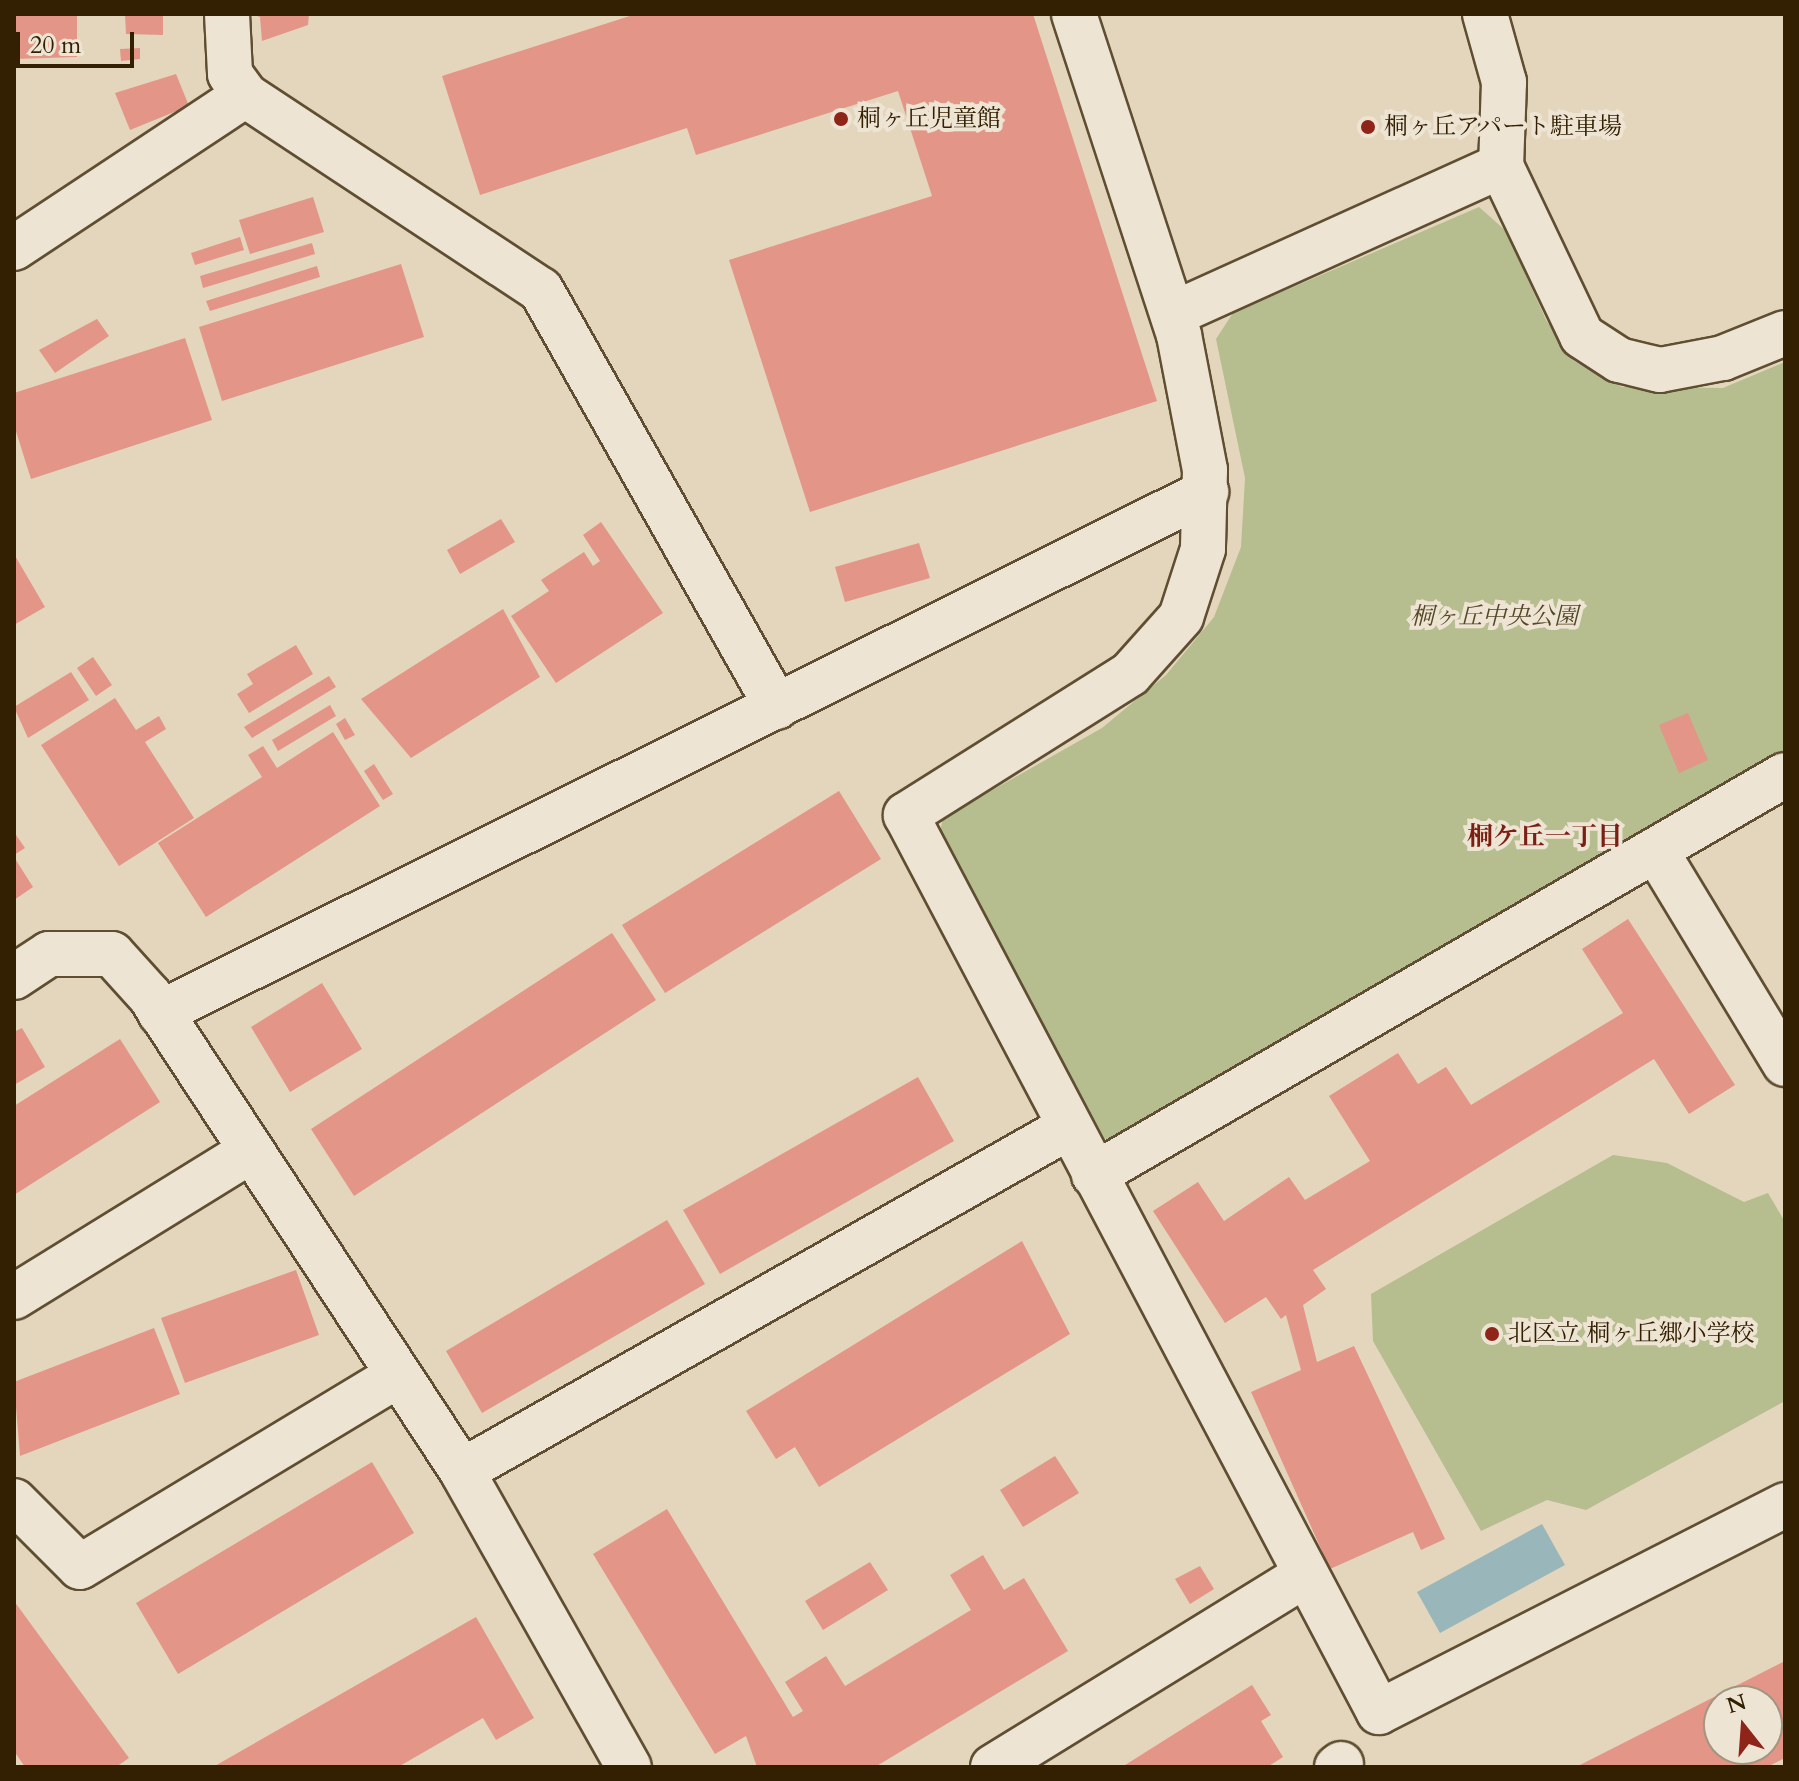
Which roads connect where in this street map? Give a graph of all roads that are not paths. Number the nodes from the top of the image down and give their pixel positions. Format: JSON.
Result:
{"nodes":[{"id":1,"x":227,"y":14,"type":"edge"},
{"id":2,"x":1074,"y":14,"type":"edge"},
{"id":3,"x":1485,"y":14,"type":"edge"},
{"id":4,"x":245,"y":95,"type":"junction"},
{"id":5,"x":1501,"y":166,"type":"junction"},
{"id":6,"x":14,"y":248,"type":"edge"},
{"id":7,"x":1173,"y":314,"type":"junction"},
{"id":8,"x":1785,"y":333,"type":"edge"},
{"id":9,"x":1206,"y":492,"type":"junction"},
{"id":10,"x":777,"y":707,"type":"junction"},
{"id":11,"x":1785,"y":775,"type":"edge"},
{"id":12,"x":1656,"y":851,"type":"junction"},
{"id":13,"x":14,"y":977,"type":"edge"},
{"id":14,"x":160,"y":1013,"type":"junction"},
{"id":15,"x":1783,"y":1058,"type":"edge"},
{"id":16,"x":1069,"y":1127,"type":"junction"},
{"id":17,"x":249,"y":1152,"type":"junction"},
{"id":18,"x":1094,"y":1175,"type":"junction"},
{"id":19,"x":14,"y":1297,"type":"edge"},
{"id":20,"x":397,"y":1376,"type":"junction"},
{"id":21,"x":462,"y":1471,"type":"junction"},
{"id":22,"x":14,"y":1501,"type":"edge"},
{"id":23,"x":1785,"y":1505,"type":"edge"},
{"id":24,"x":1305,"y":1575,"type":"junction"},
{"id":25,"x":629,"y":1767,"type":"edge"},
{"id":26,"x":993,"y":1767,"type":"edge"}],
"edges":[{"from":1,"to":4,"type":"street"},
{"from":2,"to":7,"type":"street"},
{"from":3,"to":5,"type":"street"},
{"from":4,"to":6,"type":"street"},
{"from":4,"to":10,"type":"street"},
{"from":5,"to":7,"type":"street"},
{"from":5,"to":8,"type":"street"},
{"from":7,"to":9,"type":"street"},
{"from":9,"to":10,"type":"street"},
{"from":9,"to":16,"type":"street"},
{"from":10,"to":14,"type":"street"},
{"from":11,"to":12,"type":"street"},
{"from":12,"to":15,"type":"street"},
{"from":12,"to":18,"type":"street"},
{"from":13,"to":14,"type":"street"},
{"from":14,"to":17,"type":"street"},
{"from":16,"to":18,"type":"street"},
{"from":16,"to":21,"type":"street"},
{"from":17,"to":19,"type":"street"},
{"from":17,"to":20,"type":"street"},
{"from":18,"to":24,"type":"street"},
{"from":20,"to":21,"type":"street"},
{"from":20,"to":22,"type":"street"},
{"from":21,"to":25,"type":"street"},
{"from":23,"to":24,"type":"street"},
{"from":24,"to":26,"type":"street"}]}
